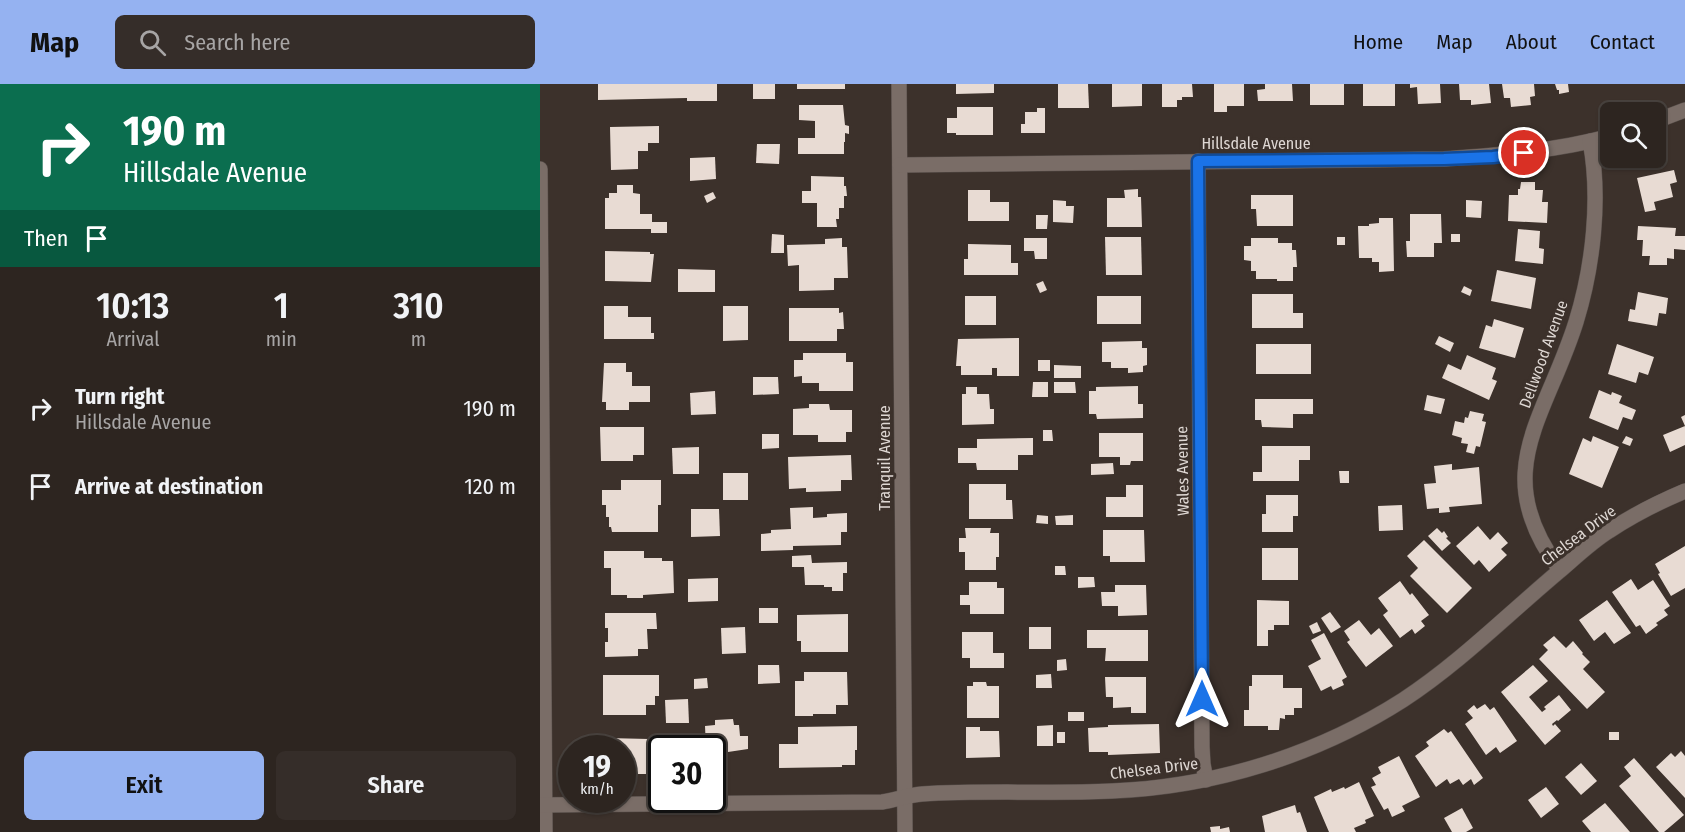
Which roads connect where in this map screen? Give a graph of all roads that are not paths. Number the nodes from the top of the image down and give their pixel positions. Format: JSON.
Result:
{"nodes":[{"id":1,"x":899,"y":84,"type":"edge"},
{"id":2,"x":1685,"y":110,"type":"edge"},
{"id":3,"x":1666,"y":117,"type":"edge"},
{"id":4,"x":1600,"y":139,"type":"edge"},
{"id":5,"x":1590,"y":141,"type":"junction"},
{"id":6,"x":1198,"y":161,"type":"junction"},
{"id":7,"x":900,"y":165,"type":"junction"},
{"id":8,"x":540,"y":169,"type":"edge"},
{"id":9,"x":1685,"y":490,"type":"edge"},
{"id":10,"x":1560,"y":570,"type":"junction"},
{"id":11,"x":1206,"y":780,"type":"junction"},
{"id":12,"x":904,"y":797,"type":"junction"},
{"id":13,"x":543,"y":805,"type":"edge"},
{"id":14,"x":545,"y":832,"type":"edge"},
{"id":15,"x":905,"y":832,"type":"edge"}],
"edges":[{"from":1,"to":7,"type":"street","name":"Tranquil Avenue"},
{"from":2,"to":3,"type":"street"},
{"from":4,"to":5,"type":"street","name":"Hillsdale Avenue"},
{"from":5,"to":6,"type":"street","name":"Hillsdale Avenue"},
{"from":5,"to":10,"type":"street","name":"Dellwood Avenue"},
{"from":6,"to":7,"type":"street","name":"Hillsdale Avenue"},
{"from":6,"to":11,"type":"street","name":"Wales Avenue"},
{"from":7,"to":12,"type":"street","name":"Tranquil Avenue"},
{"from":8,"to":13,"type":"street"},
{"from":9,"to":10,"type":"street","name":"Chelsea Drive"},
{"from":10,"to":11,"type":"street","name":"Chelsea Drive"},
{"from":11,"to":12,"type":"street","name":"Chelsea Drive"},
{"from":12,"to":13,"type":"street","name":"Chelsea Drive"},
{"from":12,"to":15,"type":"street","name":"Tranquil Avenue"},
{"from":13,"to":14,"type":"street"}]}
